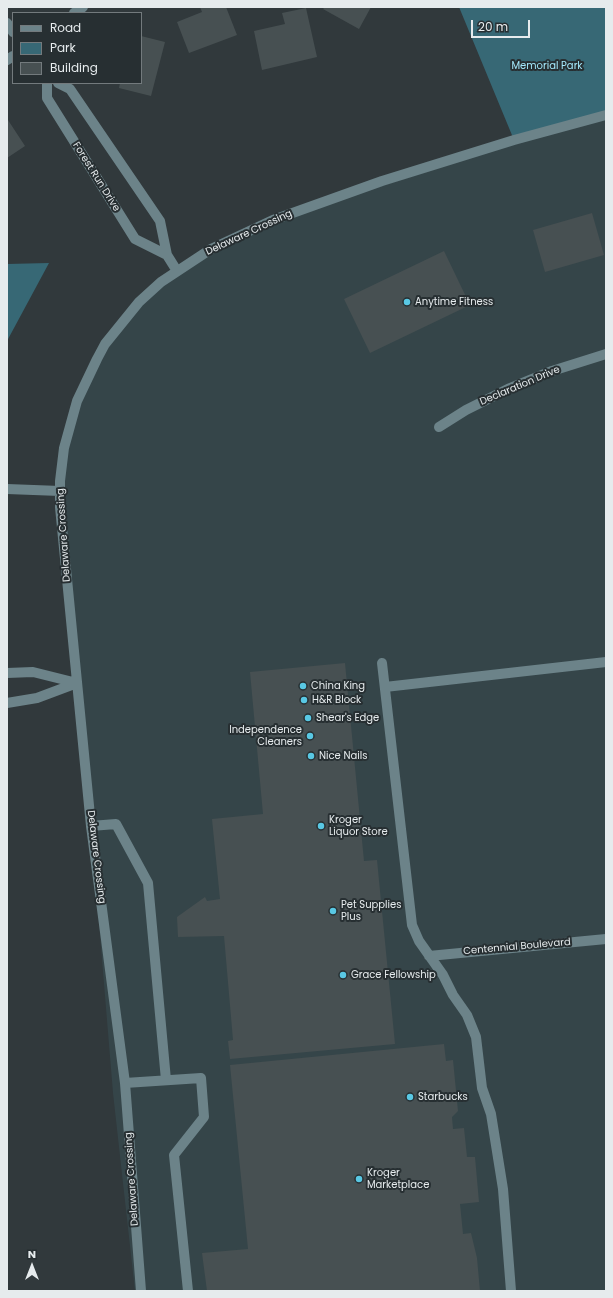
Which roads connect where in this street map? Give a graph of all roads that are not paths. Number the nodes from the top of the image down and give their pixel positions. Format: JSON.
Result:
{"nodes":[{"id":1,"x":46,"y":84,"type":"edge"},
{"id":2,"x":60,"y":84,"type":"edge"},
{"id":3,"x":606,"y":115,"type":"edge"},
{"id":4,"x":167,"y":255,"type":"junction"},
{"id":5,"x":177,"y":271,"type":"junction"},
{"id":6,"x":606,"y":354,"type":"edge"},
{"id":7,"x":439,"y":427,"type":"dead end"},
{"id":8,"x":7,"y":490,"type":"edge"},
{"id":9,"x":60,"y":491,"type":"junction"},
{"id":10,"x":606,"y":662,"type":"edge"},
{"id":11,"x":382,"y":663,"type":"dead end"},
{"id":12,"x":7,"y":673,"type":"edge"},
{"id":13,"x":77,"y":683,"type":"junction"},
{"id":14,"x":385,"y":687,"type":"junction"},
{"id":15,"x":7,"y":703,"type":"edge"},
{"id":16,"x":91,"y":826,"type":"junction"},
{"id":17,"x":606,"y":939,"type":"edge"},
{"id":18,"x":428,"y":956,"type":"junction"},
{"id":19,"x":166,"y":1080,"type":"junction"},
{"id":20,"x":125,"y":1083,"type":"junction"},
{"id":21,"x":141,"y":1291,"type":"edge"},
{"id":22,"x":188,"y":1291,"type":"edge"},
{"id":23,"x":511,"y":1291,"type":"edge"}],
"edges":[{"from":1,"to":4,"type":"street","name":"Forest Run Drive"},
{"from":2,"to":4,"type":"street"},
{"from":3,"to":5,"type":"street","name":"Delaware Crossing"},
{"from":4,"to":5,"type":"street"},
{"from":5,"to":9,"type":"street","name":"Delaware Crossing"},
{"from":6,"to":7,"type":"street","name":"Declaration Drive"},
{"from":8,"to":9,"type":"street"},
{"from":9,"to":13,"type":"street","name":"Delaware Crossing"},
{"from":10,"to":14,"type":"street"},
{"from":11,"to":14,"type":"street"},
{"from":12,"to":13,"type":"street"},
{"from":13,"to":15,"type":"street"},
{"from":13,"to":16,"type":"street","name":"Delaware Crossing"},
{"from":14,"to":18,"type":"street"},
{"from":16,"to":19,"type":"street"},
{"from":16,"to":20,"type":"street","name":"Delaware Crossing"},
{"from":17,"to":18,"type":"street","name":"Centennial Boulevard"},
{"from":18,"to":23,"type":"street"},
{"from":19,"to":20,"type":"street"},
{"from":19,"to":22,"type":"street"},
{"from":20,"to":21,"type":"street","name":"Delaware Crossing"}]}
